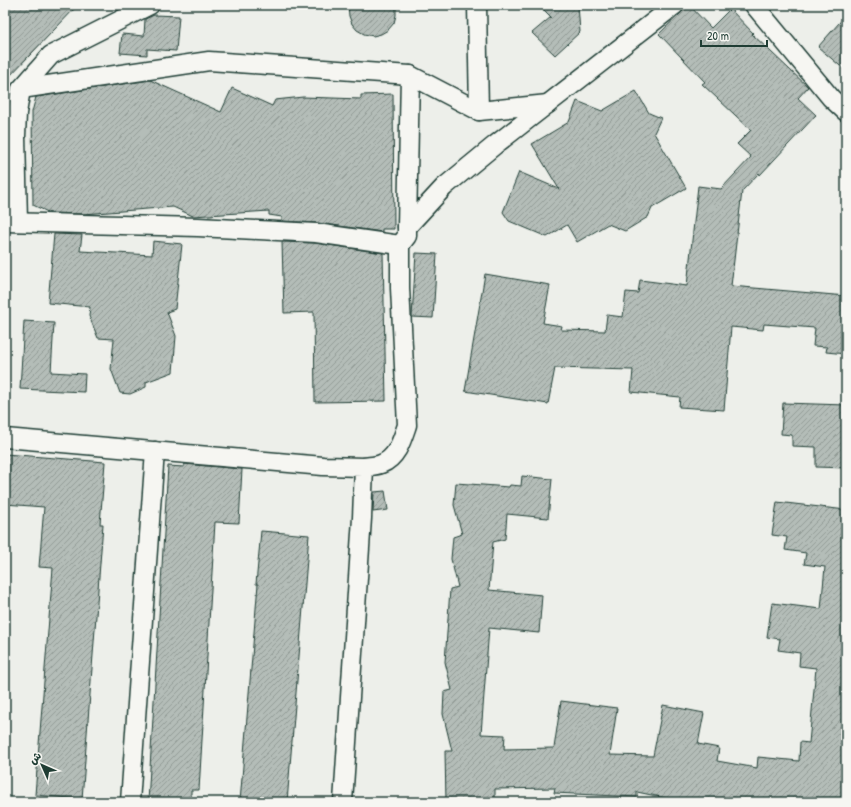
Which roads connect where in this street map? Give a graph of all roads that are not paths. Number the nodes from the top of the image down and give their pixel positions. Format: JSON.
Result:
{"nodes":[{"id":1,"x":150,"y":5,"type":"edge"},
{"id":2,"x":477,"y":5,"type":"edge"},
{"id":3,"x":675,"y":5,"type":"edge"},
{"id":4,"x":754,"y":5,"type":"edge"},
{"id":5,"x":410,"y":74,"type":"junction"},
{"id":6,"x":21,"y":89,"type":"junction"},
{"id":7,"x":548,"y":104,"type":"junction"},
{"id":8,"x":478,"y":111,"type":"junction"},
{"id":9,"x":846,"y":112,"type":"edge"},
{"id":10,"x":12,"y":222,"type":"edge"},
{"id":11,"x":407,"y":227,"type":"junction"},
{"id":12,"x":400,"y":245,"type":"junction"},
{"id":13,"x":5,"y":438,"type":"edge"},
{"id":14,"x":155,"y":450,"type":"junction"},
{"id":15,"x":364,"y":467,"type":"junction"},
{"id":16,"x":130,"y":802,"type":"edge"},
{"id":17,"x":343,"y":802,"type":"edge"}],
"edges":[{"from":1,"to":6,"type":"street"},
{"from":2,"to":8,"type":"street"},
{"from":3,"to":7,"type":"street"},
{"from":4,"to":9,"type":"street"},
{"from":5,"to":6,"type":"street"},
{"from":5,"to":8,"type":"street"},
{"from":5,"to":11,"type":"street"},
{"from":6,"to":10,"type":"street"},
{"from":7,"to":8,"type":"street"},
{"from":7,"to":11,"type":"street"},
{"from":10,"to":12,"type":"street"},
{"from":11,"to":12,"type":"street"},
{"from":12,"to":15,"type":"street"},
{"from":13,"to":14,"type":"street"},
{"from":14,"to":15,"type":"street"},
{"from":14,"to":16,"type":"street"},
{"from":15,"to":17,"type":"street"}]}
